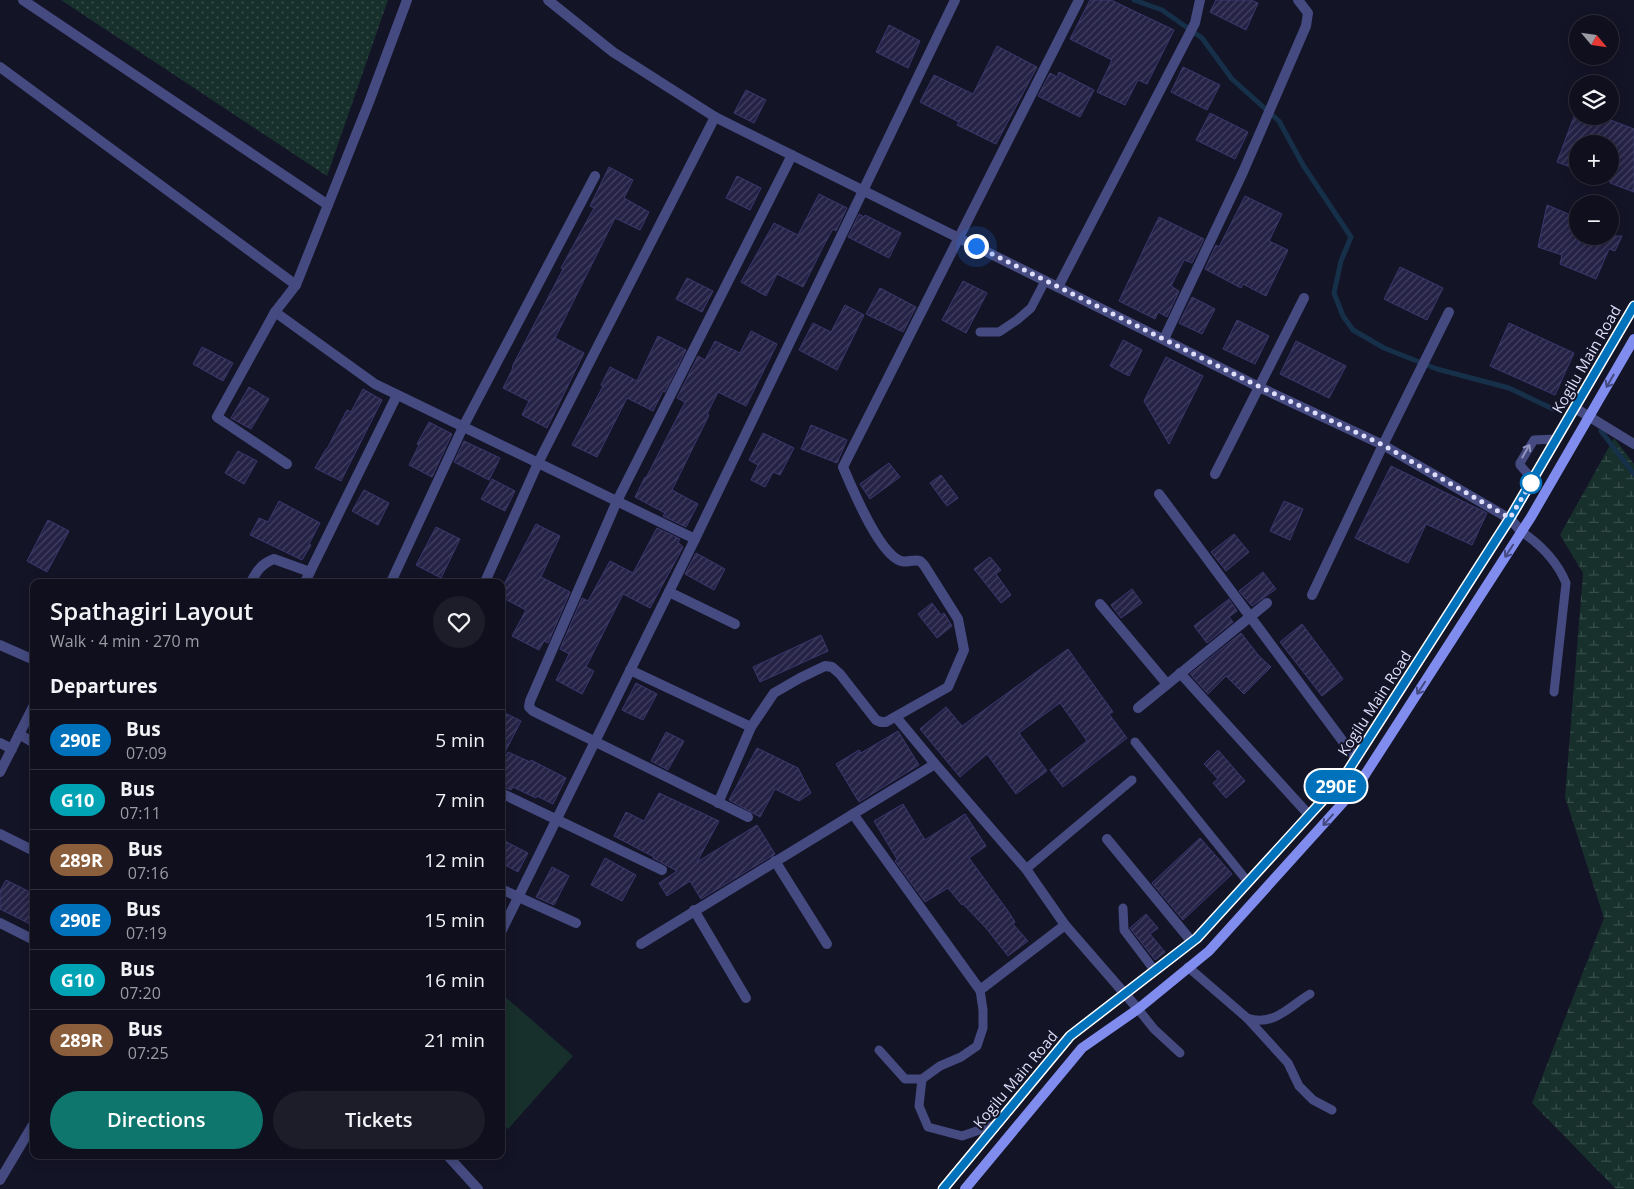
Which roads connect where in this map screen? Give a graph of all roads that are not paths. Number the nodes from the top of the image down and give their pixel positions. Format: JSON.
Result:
{"nodes":[{"id":1,"x":23,"y":0,"type":"edge"},
{"id":2,"x":407,"y":0,"type":"edge"},
{"id":3,"x":548,"y":0,"type":"edge"},
{"id":4,"x":955,"y":0,"type":"edge"},
{"id":5,"x":1079,"y":0,"type":"edge"},
{"id":6,"x":1200,"y":0,"type":"edge"},
{"id":7,"x":1298,"y":0,"type":"edge"},
{"id":8,"x":0,"y":67,"type":"edge"},
{"id":9,"x":715,"y":117,"type":"junction"},
{"id":10,"x":792,"y":155,"type":"junction"},
{"id":11,"x":595,"y":176,"type":"dead end"},
{"id":12,"x":864,"y":191,"type":"junction"},
{"id":13,"x":328,"y":205,"type":"junction"},
{"id":14,"x":958,"y":238,"type":"junction"},
{"id":15,"x":1045,"y":281,"type":"junction"},
{"id":16,"x":296,"y":285,"type":"junction"},
{"id":17,"x":1058,"y":287,"type":"junction"},
{"id":18,"x":1304,"y":298,"type":"dead end"},
{"id":19,"x":1634,"y":306,"type":"edge"},
{"id":20,"x":275,"y":312,"type":"junction"},
{"id":21,"x":1449,"y":312,"type":"dead end"},
{"id":22,"x":980,"y":332,"type":"dead end"},
{"id":23,"x":1634,"y":339,"type":"edge"},
{"id":24,"x":1164,"y":340,"type":"junction"},
{"id":25,"x":1260,"y":387,"type":"junction"},
{"id":26,"x":397,"y":395,"type":"junction"},
{"id":27,"x":1575,"y":408,"type":"junction"},
{"id":28,"x":1589,"y":416,"type":"junction"},
{"id":29,"x":462,"y":427,"type":"junction"},
{"id":30,"x":1556,"y":438,"type":"junction"},
{"id":31,"x":1634,"y":444,"type":"edge"},
{"id":32,"x":1383,"y":445,"type":"junction"},
{"id":33,"x":538,"y":463,"type":"junction"},
{"id":34,"x":287,"y":464,"type":"dead end"},
{"id":35,"x":1215,"y":474,"type":"dead end"},
{"id":36,"x":1533,"y":480,"type":"junction"},
{"id":37,"x":1159,"y":494,"type":"dead end"},
{"id":38,"x":617,"y":501,"type":"junction"},
{"id":39,"x":1510,"y":518,"type":"junction"},
{"id":40,"x":1522,"y":532,"type":"junction"},
{"id":41,"x":695,"y":539,"type":"junction"},
{"id":42,"x":310,"y":572,"type":"junction"},
{"id":43,"x":252,"y":579,"type":"edge"},
{"id":44,"x":306,"y":579,"type":"edge"},
{"id":45,"x":391,"y":579,"type":"edge"},
{"id":46,"x":487,"y":579,"type":"edge"},
{"id":47,"x":669,"y":592,"type":"junction"},
{"id":48,"x":1312,"y":594,"type":"dead end"},
{"id":49,"x":1267,"y":603,"type":"dead end"},
{"id":50,"x":1100,"y":604,"type":"dead end"},
{"id":51,"x":1250,"y":616,"type":"junction"},
{"id":52,"x":735,"y":624,"type":"dead end"},
{"id":53,"x":0,"y":645,"type":"edge"},
{"id":54,"x":30,"y":658,"type":"edge"},
{"id":55,"x":630,"y":670,"type":"junction"},
{"id":56,"x":1180,"y":674,"type":"junction"},
{"id":57,"x":1167,"y":684,"type":"junction"},
{"id":58,"x":1554,"y":692,"type":"dead end"},
{"id":59,"x":1138,"y":708,"type":"dead end"},
{"id":60,"x":30,"y":713,"type":"edge"},
{"id":61,"x":896,"y":716,"type":"junction"},
{"id":62,"x":751,"y":727,"type":"junction"},
{"id":63,"x":19,"y":734,"type":"junction"},
{"id":64,"x":30,"y":741,"type":"edge"},
{"id":65,"x":594,"y":742,"type":"junction"},
{"id":66,"x":1135,"y":742,"type":"dead end"},
{"id":67,"x":0,"y":744,"type":"edge"},
{"id":68,"x":12,"y":749,"type":"junction"},
{"id":69,"x":1356,"y":759,"type":"junction"},
{"id":70,"x":935,"y":764,"type":"junction"},
{"id":71,"x":0,"y":772,"type":"edge"},
{"id":72,"x":1132,"y":780,"type":"dead end"},
{"id":73,"x":505,"y":795,"type":"edge"},
{"id":74,"x":718,"y":803,"type":"junction"},
{"id":75,"x":853,"y":814,"type":"junction"},
{"id":76,"x":1309,"y":815,"type":"junction"},
{"id":77,"x":748,"y":817,"type":"dead end"},
{"id":78,"x":556,"y":820,"type":"junction"},
{"id":79,"x":0,"y":834,"type":"edge"},
{"id":80,"x":1107,"y":839,"type":"dead end"},
{"id":81,"x":30,"y":849,"type":"edge"},
{"id":82,"x":775,"y":861,"type":"junction"},
{"id":83,"x":1026,"y":869,"type":"junction"},
{"id":84,"x":662,"y":870,"type":"dead end"},
{"id":85,"x":1248,"y":882,"type":"junction"},
{"id":86,"x":505,"y":891,"type":"edge"},
{"id":87,"x":519,"y":896,"type":"junction"},
{"id":88,"x":1123,"y":908,"type":"dead end"},
{"id":89,"x":694,"y":910,"type":"junction"},
{"id":90,"x":0,"y":923,"type":"edge"},
{"id":91,"x":576,"y":923,"type":"dead end"},
{"id":92,"x":505,"y":924,"type":"edge"},
{"id":93,"x":1065,"y":924,"type":"junction"},
{"id":94,"x":30,"y":938,"type":"edge"},
{"id":95,"x":1192,"y":942,"type":"junction"},
{"id":96,"x":640,"y":944,"type":"dead end"},
{"id":97,"x":827,"y":944,"type":"dead end"},
{"id":98,"x":1188,"y":967,"type":"junction"},
{"id":99,"x":1155,"y":971,"type":"junction"},
{"id":100,"x":980,"y":990,"type":"junction"},
{"id":101,"x":1126,"y":994,"type":"junction"},
{"id":102,"x":1310,"y":994,"type":"dead end"},
{"id":103,"x":746,"y":998,"type":"dead end"},
{"id":104,"x":1138,"y":1009,"type":"junction"},
{"id":105,"x":1247,"y":1018,"type":"junction"},
{"id":106,"x":878,"y":1050,"type":"dead end"},
{"id":107,"x":1180,"y":1053,"type":"dead end"},
{"id":108,"x":922,"y":1079,"type":"junction"},
{"id":109,"x":1332,"y":1110,"type":"dead end"},
{"id":110,"x":997,"y":1124,"type":"junction"},
{"id":111,"x":30,"y":1130,"type":"edge"},
{"id":112,"x":451,"y":1159,"type":"edge"},
{"id":113,"x":0,"y":1180,"type":"edge"},
{"id":114,"x":478,"y":1189,"type":"edge"},
{"id":115,"x":943,"y":1189,"type":"edge"},
{"id":116,"x":965,"y":1189,"type":"edge"}],
"edges":[{"from":1,"to":13,"type":"street"},
{"from":2,"to":13,"type":"street"},
{"from":3,"to":9,"type":"street"},
{"from":4,"to":12,"type":"street"},
{"from":5,"to":14,"type":"street"},
{"from":6,"to":17,"type":"street"},
{"from":7,"to":24,"type":"street"},
{"from":8,"to":16,"type":"street"},
{"from":9,"to":10,"type":"street"},
{"from":9,"to":33,"type":"street"},
{"from":10,"to":12,"type":"street"},
{"from":10,"to":38,"type":"street"},
{"from":11,"to":29,"type":"street"},
{"from":12,"to":14,"type":"street"},
{"from":12,"to":41,"type":"street"},
{"from":13,"to":16,"type":"street"},
{"from":14,"to":15,"type":"street"},
{"from":14,"to":61,"type":"street"},
{"from":15,"to":17,"type":"street"},
{"from":15,"to":22,"type":"lane"},
{"from":16,"to":20,"type":"street"},
{"from":17,"to":24,"type":"street"},
{"from":18,"to":25,"type":"street"},
{"from":19,"to":27,"type":"main road","name":"Kogilu Main Road"},
{"from":20,"to":26,"type":"street"},
{"from":20,"to":34,"type":"street"},
{"from":21,"to":32,"type":"street"},
{"from":23,"to":28,"type":"main road","name":"Kogilu Main Road","one_way":true},
{"from":24,"to":25,"type":"street"},
{"from":25,"to":32,"type":"street"},
{"from":25,"to":35,"type":"street"},
{"from":26,"to":29,"type":"street"},
{"from":26,"to":42,"type":"street"},
{"from":27,"to":28,"type":"street"},
{"from":27,"to":30,"type":"main road","name":"Kogilu Main Road"},
{"from":28,"to":31,"type":"street"},
{"from":28,"to":40,"type":"main road","name":"Kogilu Main Road"},
{"from":29,"to":33,"type":"street"},
{"from":29,"to":45,"type":"street"},
{"from":30,"to":36,"type":"main road","name":"Kogilu Main Road"},
{"from":36,"to":30,"type":"lane","one_way":true},
{"from":32,"to":39,"type":"street"},
{"from":32,"to":48,"type":"street"},
{"from":33,"to":38,"type":"street"},
{"from":33,"to":46,"type":"street"},
{"from":36,"to":39,"type":"main road","name":"Kogilu Main Road"},
{"from":37,"to":51,"type":"street"},
{"from":38,"to":41,"type":"street"},
{"from":38,"to":65,"type":"street"},
{"from":39,"to":40,"type":"street"},
{"from":39,"to":69,"type":"main road","name":"Kogilu Main Road"},
{"from":40,"to":58,"type":"lane"},
{"from":40,"to":98,"type":"main road","name":"Kogilu Main Road","one_way":true},
{"from":41,"to":47,"type":"street"},
{"from":42,"to":43,"type":"street"},
{"from":42,"to":44,"type":"street"},
{"from":47,"to":52,"type":"street"},
{"from":47,"to":55,"type":"street"},
{"from":49,"to":51,"type":"street"},
{"from":50,"to":57,"type":"street"},
{"from":51,"to":56,"type":"street"},
{"from":51,"to":69,"type":"street"},
{"from":53,"to":54,"type":"street"},
{"from":55,"to":62,"type":"street"},
{"from":55,"to":65,"type":"street"},
{"from":56,"to":57,"type":"street"},
{"from":56,"to":76,"type":"street"},
{"from":57,"to":59,"type":"street"},
{"from":60,"to":63,"type":"street"},
{"from":61,"to":62,"type":"street"},
{"from":61,"to":70,"type":"street"},
{"from":62,"to":74,"type":"street"},
{"from":63,"to":64,"type":"street"},
{"from":63,"to":68,"type":"street"},
{"from":65,"to":74,"type":"street"},
{"from":65,"to":78,"type":"street"},
{"from":66,"to":85,"type":"lane"},
{"from":67,"to":68,"type":"street"},
{"from":68,"to":71,"type":"street"},
{"from":69,"to":76,"type":"main road","name":"Kogilu Main Road"},
{"from":70,"to":75,"type":"street"},
{"from":70,"to":83,"type":"street"},
{"from":72,"to":83,"type":"lane"},
{"from":73,"to":78,"type":"street"},
{"from":74,"to":77,"type":"street"},
{"from":75,"to":82,"type":"street"},
{"from":75,"to":100,"type":"street"},
{"from":76,"to":85,"type":"main road","name":"Kogilu Main Road"},
{"from":78,"to":84,"type":"street"},
{"from":78,"to":87,"type":"street"},
{"from":79,"to":81,"type":"street"},
{"from":80,"to":95,"type":"street"},
{"from":82,"to":89,"type":"street"},
{"from":82,"to":97,"type":"street"},
{"from":83,"to":93,"type":"street"},
{"from":85,"to":95,"type":"main road","name":"Kogilu Main Road"},
{"from":86,"to":87,"type":"street"},
{"from":87,"to":91,"type":"street"},
{"from":87,"to":92,"type":"street"},
{"from":88,"to":99,"type":"lane"},
{"from":89,"to":96,"type":"street"},
{"from":89,"to":103,"type":"street"},
{"from":90,"to":94,"type":"street"},
{"from":93,"to":100,"type":"street"},
{"from":93,"to":101,"type":"street"},
{"from":95,"to":99,"type":"main road","name":"Kogilu Main Road"},
{"from":98,"to":104,"type":"main road","name":"Kogilu Main Road"},
{"from":98,"to":105,"type":"lane"},
{"from":99,"to":101,"type":"main road","name":"Kogilu Main Road"},
{"from":100,"to":108,"type":"lane"},
{"from":101,"to":104,"type":"street"},
{"from":101,"to":110,"type":"main road","name":"Kogilu Main Road"},
{"from":102,"to":105,"type":"lane"},
{"from":104,"to":107,"type":"lane"},
{"from":104,"to":116,"type":"main road","name":"Kogilu Main Road"},
{"from":105,"to":109,"type":"lane"},
{"from":106,"to":108,"type":"lane"},
{"from":108,"to":110,"type":"lane"},
{"from":110,"to":115,"type":"main road","name":"Kogilu Main Road"},
{"from":111,"to":113,"type":"street"},
{"from":112,"to":114,"type":"street"}]}
